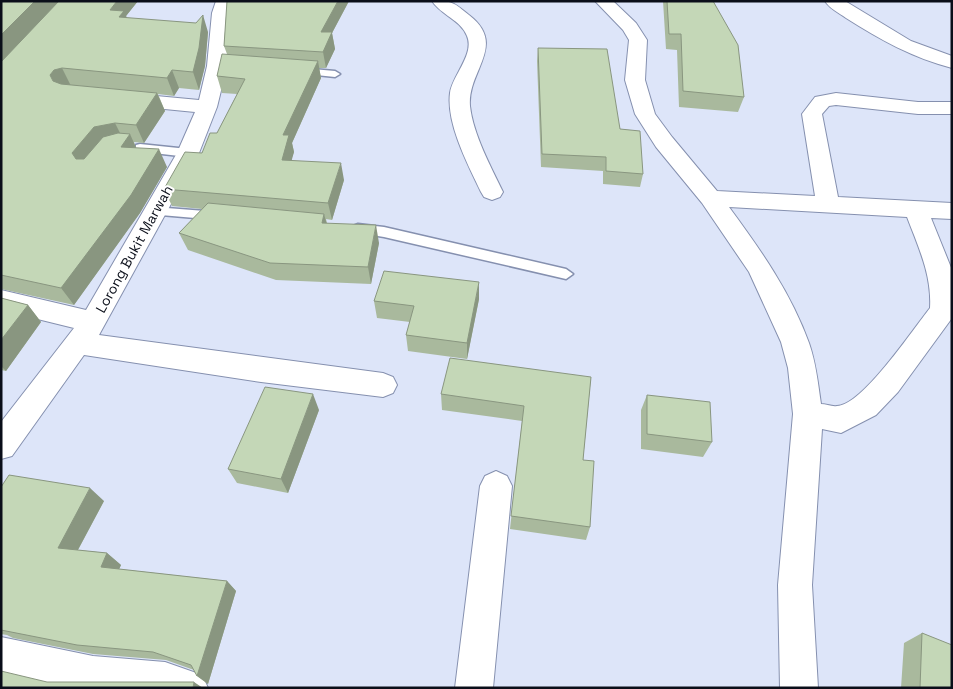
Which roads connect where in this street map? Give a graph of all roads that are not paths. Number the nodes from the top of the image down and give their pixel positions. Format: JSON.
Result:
{"nodes":[{"id":1,"x":225,"y":1,"type":"edge"},
{"id":2,"x":440,"y":1,"type":"edge"},
{"id":3,"x":603,"y":1,"type":"edge"},
{"id":4,"x":833,"y":1,"type":"edge"},
{"id":5,"x":952,"y":62,"type":"edge"},
{"id":6,"x":286,"y":70,"type":"edge"},
{"id":7,"x":335,"y":74,"type":"dead end"},
{"id":8,"x":100,"y":97,"type":"edge"},
{"id":9,"x":207,"y":107,"type":"junction"},
{"id":10,"x":952,"y":108,"type":"edge"},
{"id":11,"x":125,"y":147,"type":"edge"},
{"id":12,"x":188,"y":154,"type":"junction"},
{"id":13,"x":492,"y":192,"type":"dead end"},
{"id":14,"x":710,"y":198,"type":"junction"},
{"id":15,"x":828,"y":205,"type":"junction"},
{"id":16,"x":916,"y":209,"type":"junction"},
{"id":17,"x":154,"y":211,"type":"junction"},
{"id":18,"x":952,"y":211,"type":"edge"},
{"id":19,"x":232,"y":217,"type":"edge"},
{"id":20,"x":346,"y":228,"type":"edge"},
{"id":21,"x":566,"y":274,"type":"dead end"},
{"id":22,"x":1,"y":300,"type":"edge"},
{"id":23,"x":86,"y":332,"type":"junction"},
{"id":24,"x":384,"y":385,"type":"dead end"},
{"id":25,"x":808,"y":414,"type":"junction"},
{"id":26,"x":1,"y":446,"type":"edge"},
{"id":27,"x":496,"y":486,"type":"dead end"},
{"id":28,"x":1,"y":655,"type":"edge"},
{"id":29,"x":90,"y":681,"type":"edge"},
{"id":30,"x":189,"y":688,"type":"edge"},
{"id":31,"x":474,"y":688,"type":"edge"},
{"id":32,"x":798,"y":688,"type":"edge"}],
"edges":[{"from":1,"to":9,"type":"street","name":"Lorong Bukit Marwah"},
{"from":2,"to":13,"type":"street"},
{"from":3,"to":14,"type":"street"},
{"from":4,"to":5,"type":"street"},
{"from":6,"to":7,"type":"lane"},
{"from":8,"to":9,"type":"street"},
{"from":9,"to":12,"type":"street","name":"Lorong Bukit Marwah"},
{"from":10,"to":15,"type":"street"},
{"from":11,"to":12,"type":"lane"},
{"from":12,"to":17,"type":"street","name":"Lorong Bukit Marwah"},
{"from":14,"to":15,"type":"street"},
{"from":14,"to":25,"type":"street"},
{"from":15,"to":16,"type":"street"},
{"from":16,"to":18,"type":"street"},
{"from":16,"to":25,"type":"street"},
{"from":17,"to":19,"type":"lane"},
{"from":17,"to":23,"type":"street","name":"Lorong Bukit Marwah"},
{"from":20,"to":21,"type":"lane"},
{"from":22,"to":23,"type":"street"},
{"from":23,"to":24,"type":"street"},
{"from":23,"to":26,"type":"street","name":"Lorong Bukit Marwah"},
{"from":25,"to":32,"type":"street"},
{"from":27,"to":31,"type":"street"},
{"from":28,"to":29,"type":"street"},
{"from":29,"to":30,"type":"street"}]}
